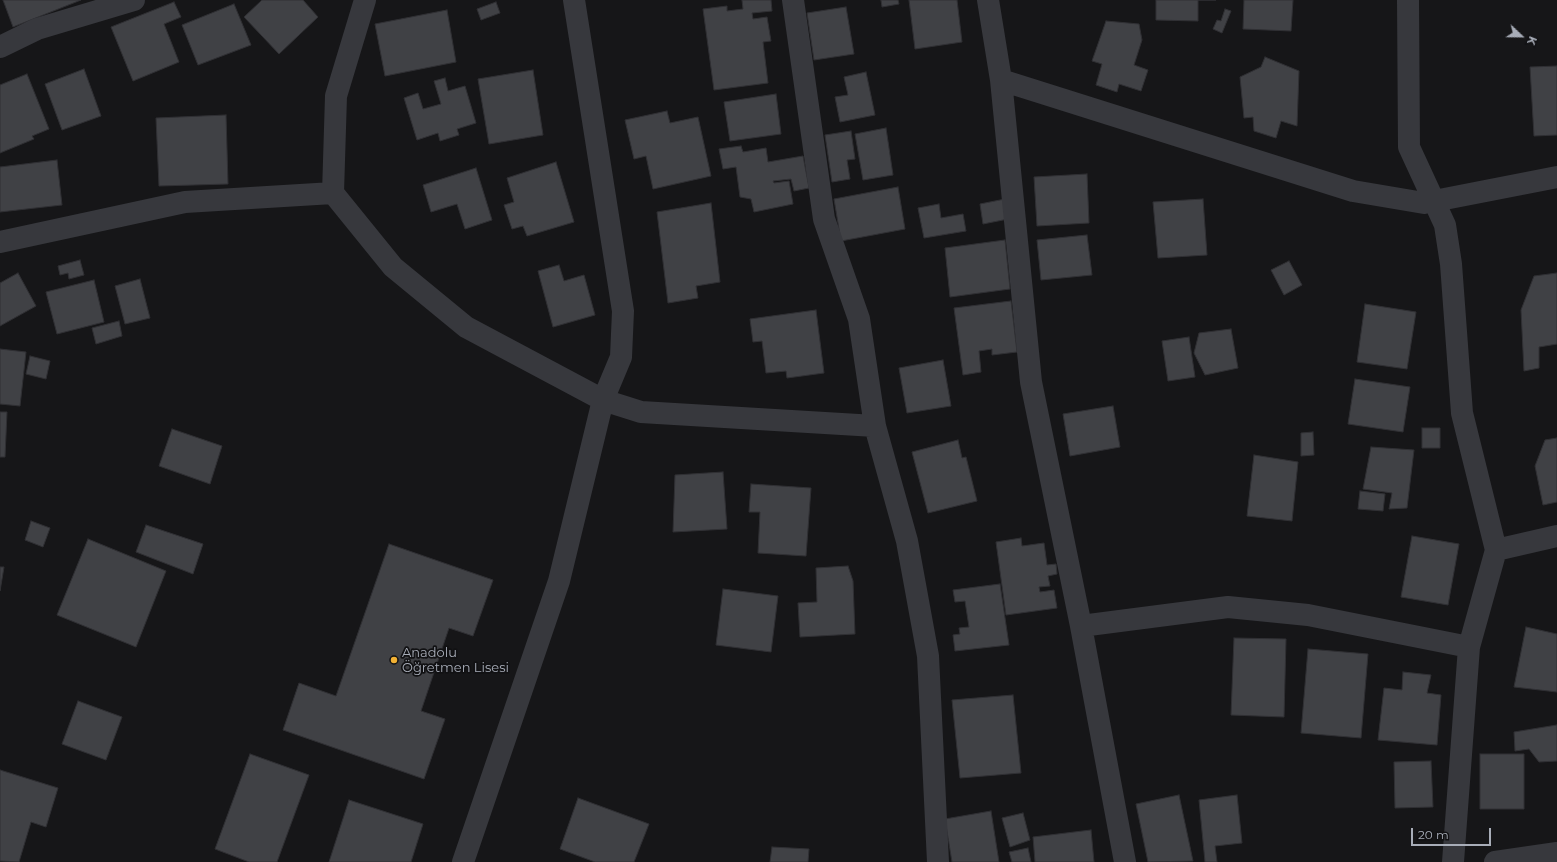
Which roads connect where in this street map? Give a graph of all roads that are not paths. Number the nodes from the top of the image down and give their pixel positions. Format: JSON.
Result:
{"nodes":[{"id":1,"x":134,"y":0,"type":"edge"},
{"id":2,"x":366,"y":0,"type":"edge"},
{"id":3,"x":574,"y":0,"type":"edge"},
{"id":4,"x":793,"y":0,"type":"edge"},
{"id":5,"x":988,"y":0,"type":"edge"},
{"id":6,"x":1408,"y":0,"type":"edge"},
{"id":7,"x":0,"y":47,"type":"edge"},
{"id":8,"x":1001,"y":80,"type":"junction"},
{"id":9,"x":1557,"y":177,"type":"edge"},
{"id":10,"x":333,"y":193,"type":"junction"},
{"id":11,"x":1434,"y":201,"type":"junction"},
{"id":12,"x":0,"y":242,"type":"edge"},
{"id":13,"x":603,"y":400,"type":"junction"},
{"id":14,"x":876,"y":426,"type":"junction"},
{"id":15,"x":1557,"y":536,"type":"edge"},
{"id":16,"x":1496,"y":550,"type":"junction"},
{"id":17,"x":1081,"y":626,"type":"junction"},
{"id":18,"x":1469,"y":646,"type":"junction"},
{"id":19,"x":1557,"y":853,"type":"edge"},
{"id":20,"x":463,"y":862,"type":"edge"},
{"id":21,"x":938,"y":862,"type":"edge"},
{"id":22,"x":1126,"y":862,"type":"edge"},
{"id":23,"x":1453,"y":862,"type":"edge"},
{"id":24,"x":1495,"y":862,"type":"edge"}],
"edges":[{"from":1,"to":7,"type":"street"},
{"from":2,"to":10,"type":"street"},
{"from":3,"to":13,"type":"street"},
{"from":4,"to":14,"type":"street"},
{"from":5,"to":8,"type":"street"},
{"from":6,"to":11,"type":"street"},
{"from":8,"to":11,"type":"street"},
{"from":8,"to":17,"type":"street"},
{"from":9,"to":11,"type":"street"},
{"from":10,"to":12,"type":"street"},
{"from":10,"to":13,"type":"street"},
{"from":11,"to":16,"type":"street"},
{"from":13,"to":14,"type":"street"},
{"from":13,"to":20,"type":"street"},
{"from":14,"to":21,"type":"street"},
{"from":15,"to":16,"type":"street"},
{"from":16,"to":18,"type":"street"},
{"from":17,"to":18,"type":"street"},
{"from":17,"to":22,"type":"street"},
{"from":18,"to":23,"type":"street"},
{"from":19,"to":24,"type":"street"}]}
